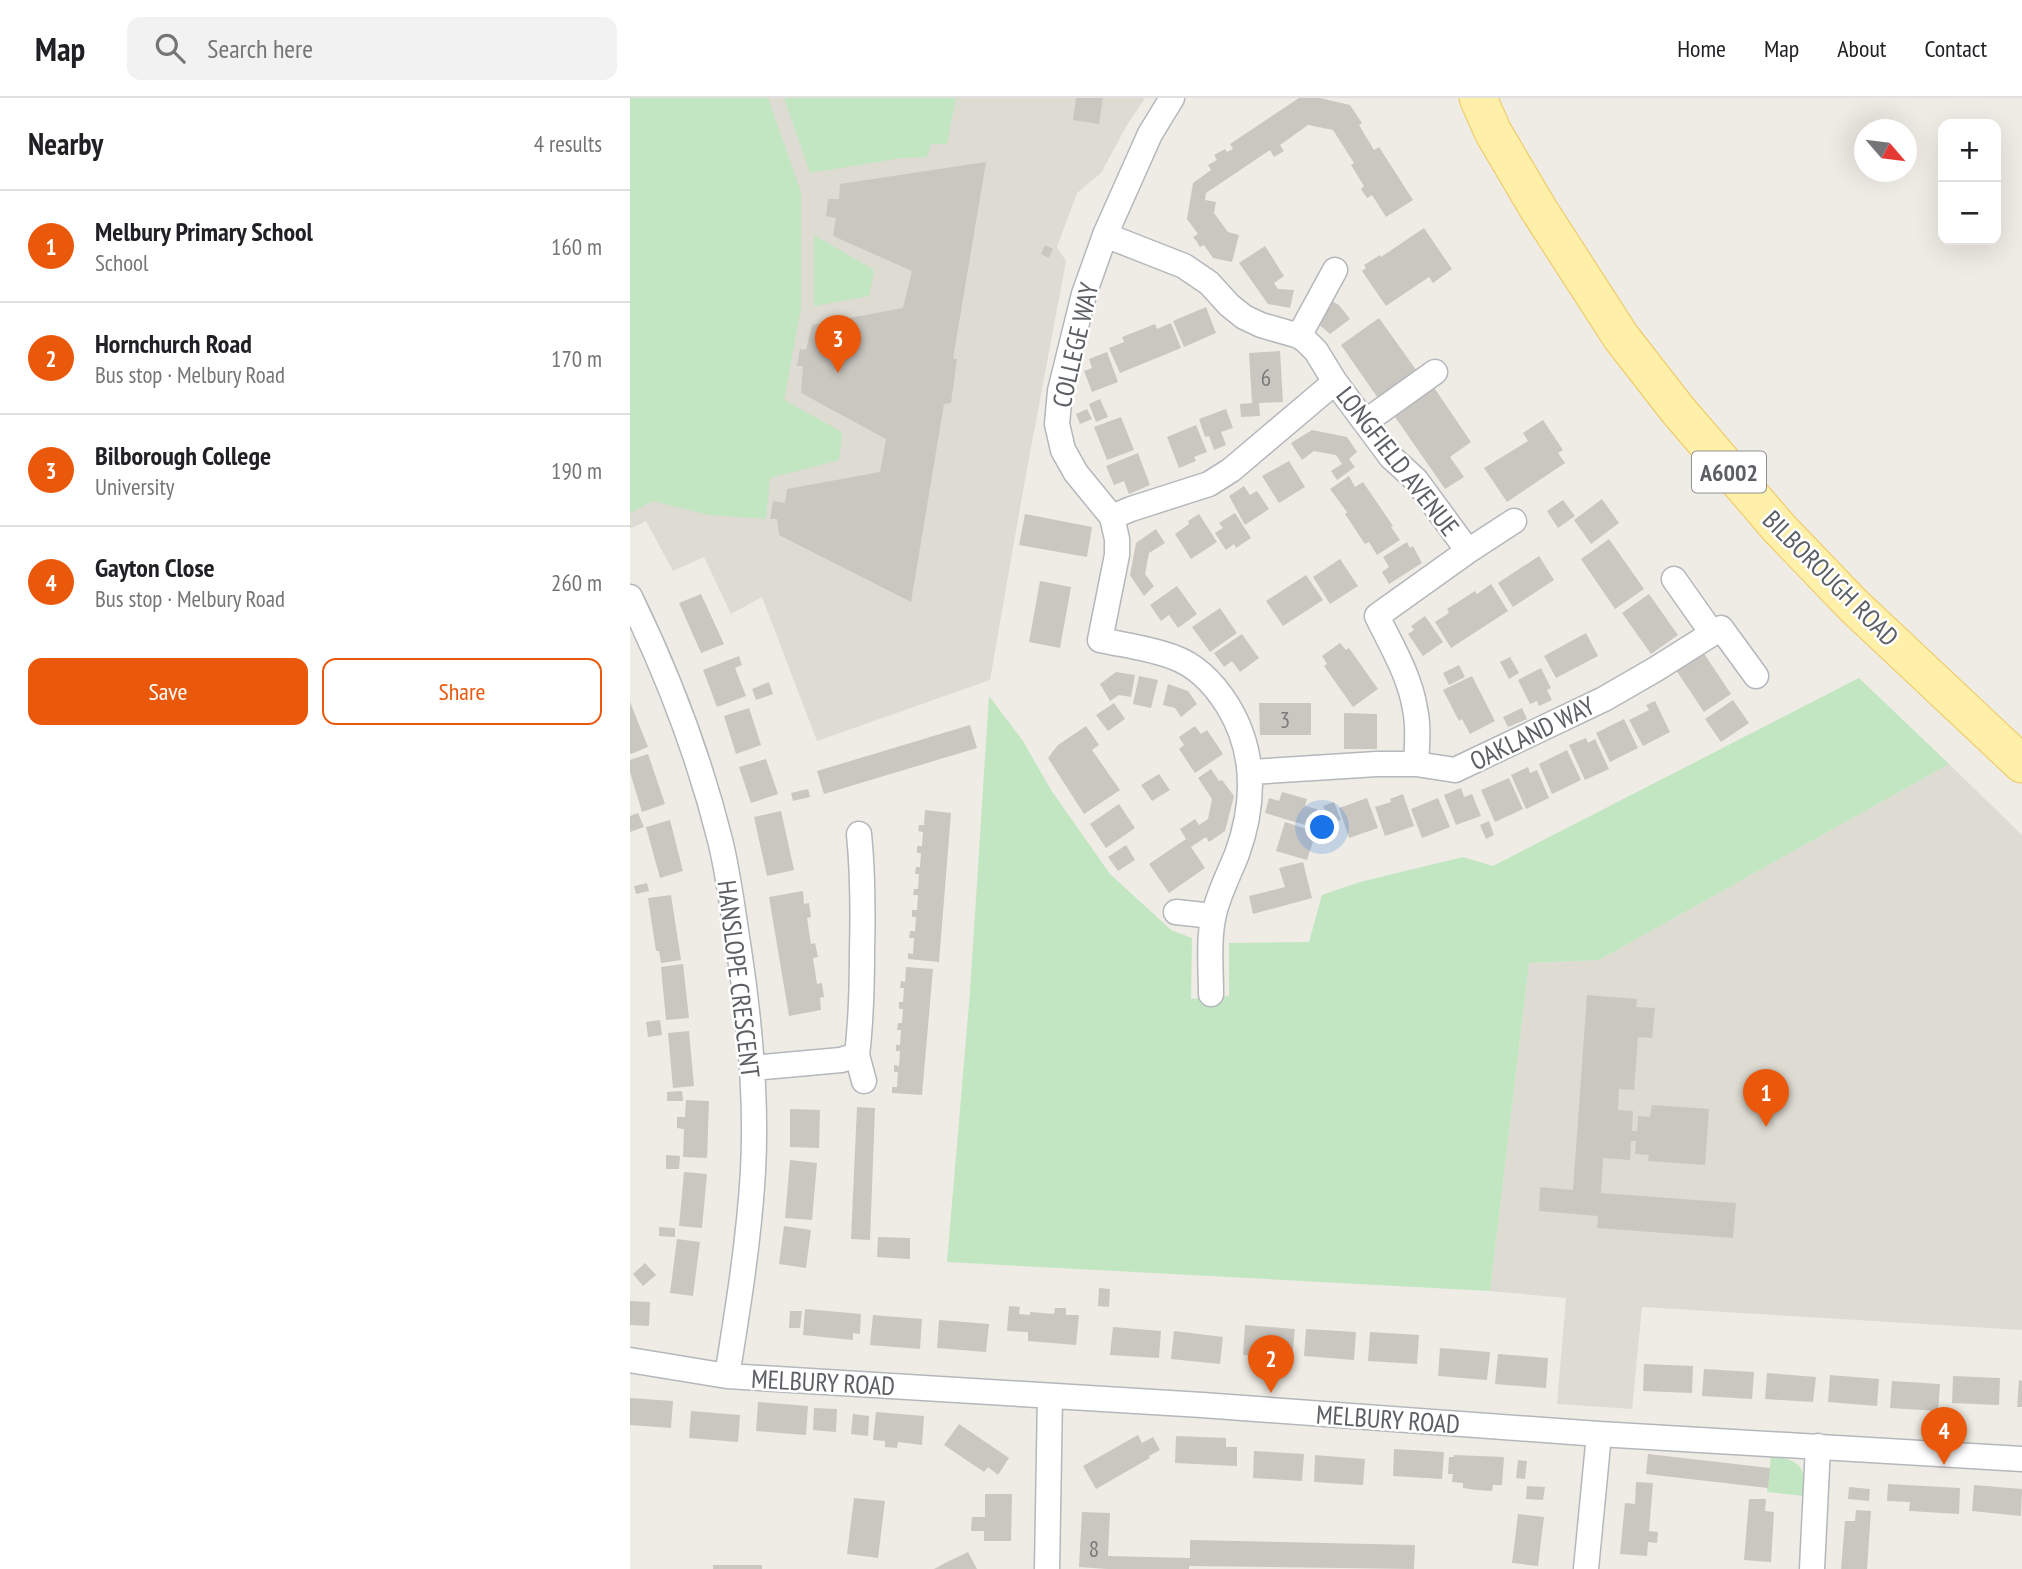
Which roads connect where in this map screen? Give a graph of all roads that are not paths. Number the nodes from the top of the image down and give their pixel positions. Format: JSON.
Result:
{"nodes":[{"id":1,"x":1172,"y":98,"type":"edge"},
{"id":2,"x":1463,"y":98,"type":"edge"},
{"id":3,"x":1478,"y":98,"type":"edge"},
{"id":4,"x":1493,"y":132,"type":"junction"},
{"id":5,"x":1105,"y":235,"type":"junction"},
{"id":6,"x":1335,"y":270,"type":"dead end"},
{"id":7,"x":1299,"y":336,"type":"junction"},
{"id":8,"x":1435,"y":372,"type":"dead end"},
{"id":9,"x":1335,"y":382,"type":"junction"},
{"id":10,"x":1365,"y":422,"type":"junction"},
{"id":11,"x":1112,"y":517,"type":"junction"},
{"id":12,"x":1514,"y":521,"type":"dead end"},
{"id":13,"x":1468,"y":551,"type":"junction"},
{"id":14,"x":1674,"y":579,"type":"dead end"},
{"id":15,"x":633,"y":610,"type":"edge"},
{"id":16,"x":1712,"y":633,"type":"junction"},
{"id":17,"x":1756,"y":676,"type":"dead end"},
{"id":18,"x":1416,"y":764,"type":"junction"},
{"id":19,"x":2022,"y":764,"type":"edge"},
{"id":20,"x":1251,"y":772,"type":"junction"},
{"id":21,"x":859,"y":834,"type":"dead end"},
{"id":22,"x":1177,"y":912,"type":"dead end"},
{"id":23,"x":1213,"y":916,"type":"junction"},
{"id":24,"x":1211,"y":994,"type":"dead end"},
{"id":25,"x":858,"y":1055,"type":"junction"},
{"id":26,"x":752,"y":1068,"type":"junction"},
{"id":27,"x":864,"y":1081,"type":"dead end"},
{"id":28,"x":630,"y":1360,"type":"edge"},
{"id":29,"x":727,"y":1376,"type":"junction"},
{"id":30,"x":1050,"y":1396,"type":"junction"},
{"id":31,"x":1599,"y":1434,"type":"junction"},
{"id":32,"x":1818,"y":1446,"type":"junction"},
{"id":33,"x":2022,"y":1459,"type":"edge"},
{"id":34,"x":1047,"y":1569,"type":"edge"},
{"id":35,"x":1586,"y":1569,"type":"edge"},
{"id":36,"x":1812,"y":1569,"type":"edge"}],
"edges":[{"from":1,"to":5,"type":"street","name":"COLLEGE WAY"},
{"from":2,"to":4,"type":"main road","name":"BILBOROUGH ROAD","number":"A6002"},
{"from":3,"to":4,"type":"main road","name":"BILBOROUGH ROAD","number":"A6002"},
{"from":4,"to":19,"type":"main road","name":"BILBOROUGH ROAD","number":"A6002"},
{"from":5,"to":7,"type":"street"},
{"from":5,"to":11,"type":"street","name":"COLLEGE WAY"},
{"from":6,"to":7,"type":"street"},
{"from":7,"to":9,"type":"street","name":"LONGFIELD AVENUE"},
{"from":8,"to":10,"type":"street"},
{"from":9,"to":10,"type":"street","name":"LONGFIELD AVENUE"},
{"from":9,"to":11,"type":"street"},
{"from":10,"to":13,"type":"street","name":"LONGFIELD AVENUE"},
{"from":11,"to":20,"type":"street"},
{"from":12,"to":13,"type":"street"},
{"from":13,"to":18,"type":"street","name":"LONGFIELD AVENUE"},
{"from":14,"to":16,"type":"street"},
{"from":15,"to":26,"type":"street","name":"HANSLOPE CRESCENT"},
{"from":16,"to":17,"type":"street"},
{"from":16,"to":18,"type":"street","name":"OAKLAND WAY"},
{"from":18,"to":20,"type":"street","name":"OAKLAND WAY"},
{"from":20,"to":23,"type":"street"},
{"from":21,"to":25,"type":"street"},
{"from":22,"to":23,"type":"street"},
{"from":23,"to":24,"type":"street"},
{"from":25,"to":26,"type":"street"},
{"from":25,"to":27,"type":"street"},
{"from":26,"to":29,"type":"street","name":"HANSLOPE CRESCENT"},
{"from":28,"to":29,"type":"street","name":"MELBURY ROAD"},
{"from":29,"to":30,"type":"street","name":"MELBURY ROAD"},
{"from":30,"to":31,"type":"street","name":"MELBURY ROAD"},
{"from":30,"to":34,"type":"street"},
{"from":31,"to":32,"type":"street","name":"MELBURY ROAD"},
{"from":31,"to":35,"type":"street"},
{"from":32,"to":33,"type":"street","name":"MELBURY ROAD"},
{"from":32,"to":36,"type":"street"}]}
